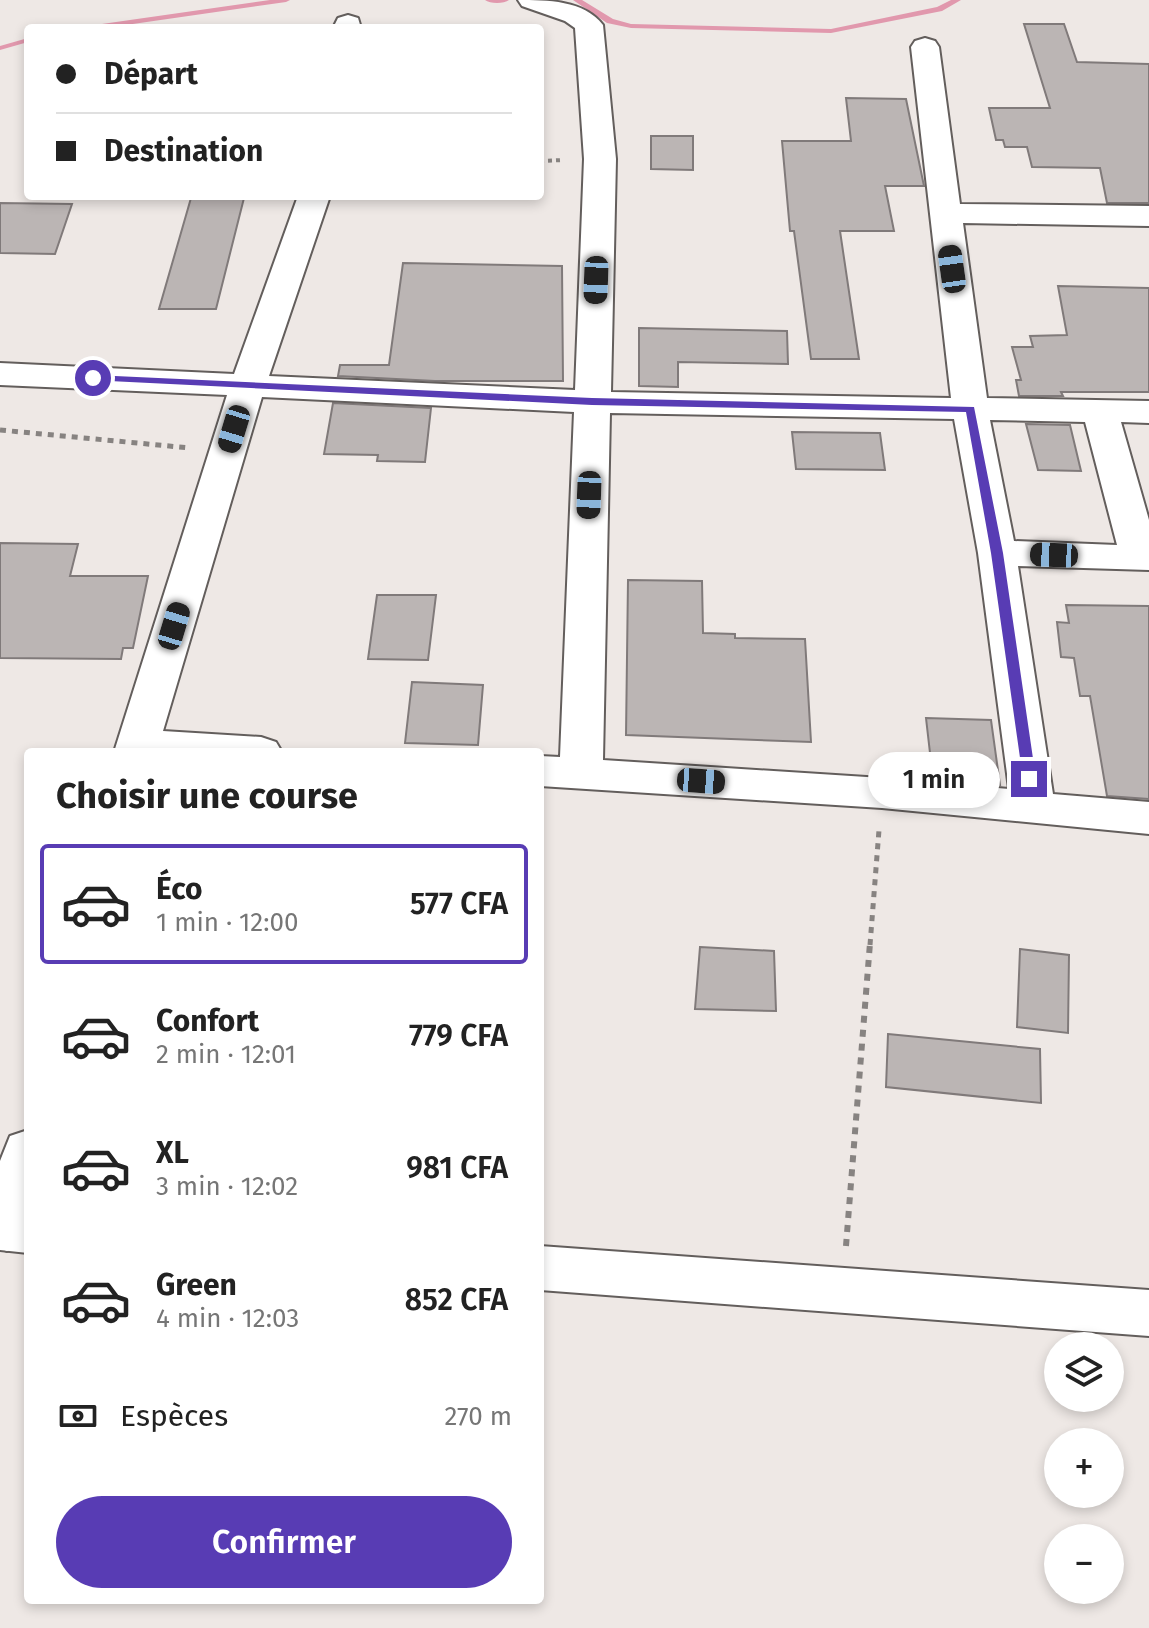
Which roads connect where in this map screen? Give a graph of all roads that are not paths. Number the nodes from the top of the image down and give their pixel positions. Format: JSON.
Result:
{"nodes":[{"id":1,"x":532,"y":0,"type":"edge"},
{"id":2,"x":925,"y":47,"type":"dead end"},
{"id":3,"x":313,"y":200,"type":"edge"},
{"id":4,"x":944,"y":213,"type":"junction"},
{"id":5,"x":1149,"y":216,"type":"edge"},
{"id":6,"x":0,"y":374,"type":"edge"},
{"id":7,"x":248,"y":385,"type":"junction"},
{"id":8,"x":592,"y":402,"type":"junction"},
{"id":9,"x":970,"y":409,"type":"junction"},
{"id":10,"x":1100,"y":411,"type":"junction"},
{"id":11,"x":1149,"y":412,"type":"edge"},
{"id":12,"x":997,"y":553,"type":"junction"},
{"id":13,"x":1144,"y":557,"type":"edge"},
{"id":14,"x":136,"y":748,"type":"edge"},
{"id":15,"x":560,"y":772,"type":"edge"},
{"id":16,"x":1033,"y":807,"type":"junction"},
{"id":17,"x":1149,"y":818,"type":"edge"},
{"id":18,"x":24,"y":1170,"type":"edge"},
{"id":19,"x":12,"y":1229,"type":"edge"},
{"id":20,"x":544,"y":1268,"type":"edge"},
{"id":21,"x":1149,"y":1313,"type":"edge"}],
"edges":[{"from":1,"to":8,"type":"street"},
{"from":2,"to":4,"type":"street"},
{"from":3,"to":7,"type":"street"},
{"from":4,"to":5,"type":"street"},
{"from":4,"to":9,"type":"street"},
{"from":6,"to":7,"type":"street"},
{"from":7,"to":8,"type":"street"},
{"from":7,"to":14,"type":"street"},
{"from":8,"to":9,"type":"street"},
{"from":8,"to":15,"type":"street"},
{"from":9,"to":10,"type":"street"},
{"from":9,"to":12,"type":"street"},
{"from":10,"to":11,"type":"street"},
{"from":10,"to":13,"type":"street"},
{"from":12,"to":13,"type":"street"},
{"from":12,"to":16,"type":"street"},
{"from":15,"to":16,"type":"street"},
{"from":16,"to":17,"type":"street"},
{"from":18,"to":19,"type":"street"},
{"from":20,"to":21,"type":"street"}]}
